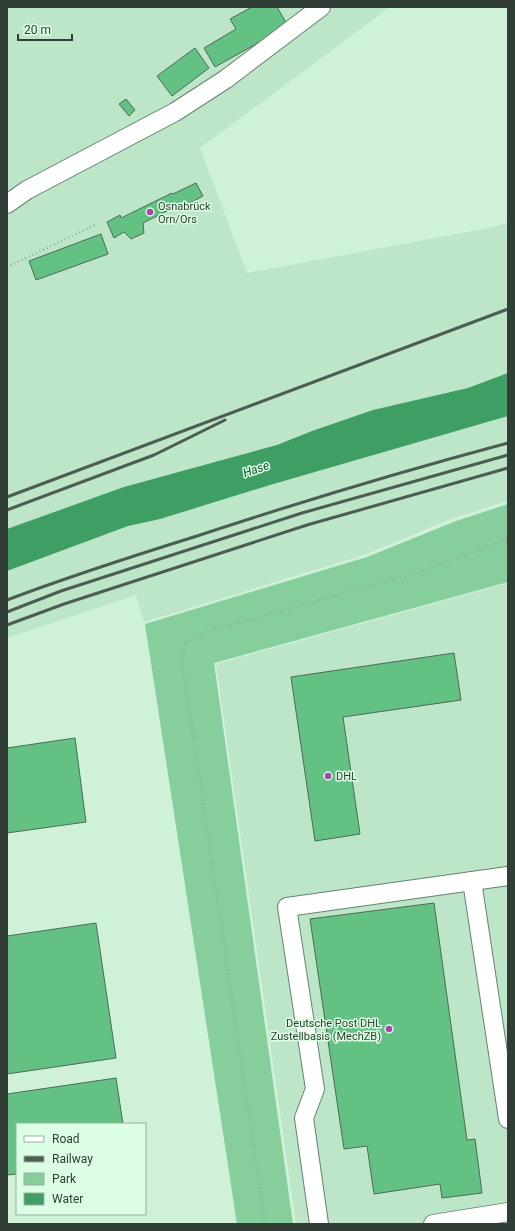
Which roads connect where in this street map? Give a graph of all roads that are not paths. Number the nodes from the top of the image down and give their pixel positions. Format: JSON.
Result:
{"nodes":[{"id":1,"x":321,"y":7,"type":"edge"},
{"id":2,"x":7,"y":204,"type":"edge"},
{"id":3,"x":508,"y":876,"type":"edge"},
{"id":4,"x":472,"y":881,"type":"junction"},
{"id":5,"x":508,"y":1119,"type":"edge"},
{"id":6,"x":508,"y":1212,"type":"edge"},
{"id":7,"x":319,"y":1224,"type":"edge"},
{"id":8,"x":433,"y":1224,"type":"edge"}],
"edges":[{"from":1,"to":2,"type":"lane"},
{"from":3,"to":4,"type":"lane"},
{"from":4,"to":5,"type":"lane"},
{"from":4,"to":7,"type":"lane"},
{"from":6,"to":8,"type":"lane"}]}
